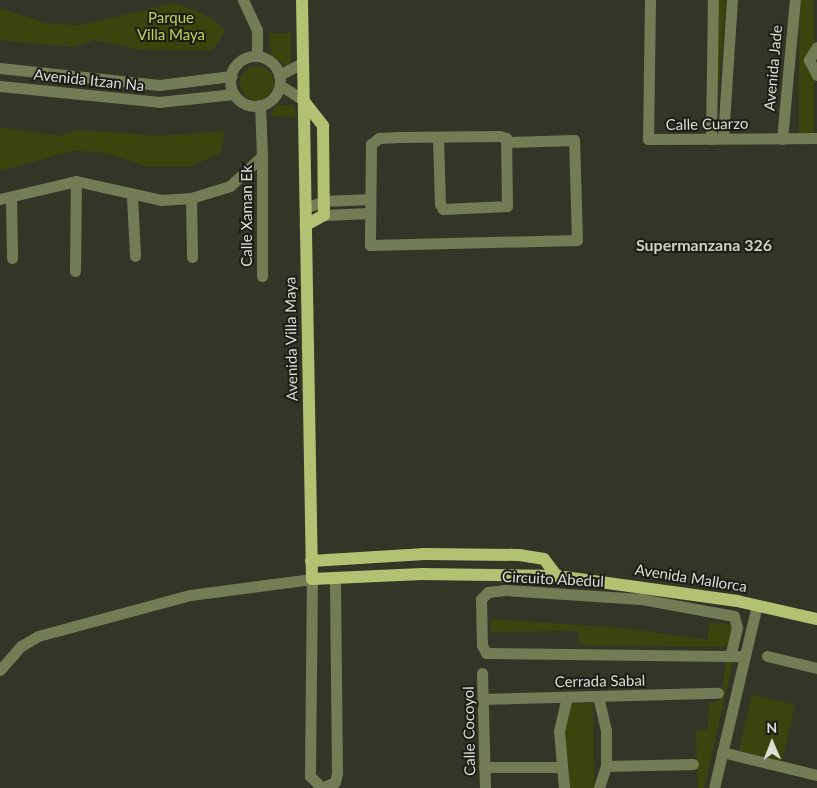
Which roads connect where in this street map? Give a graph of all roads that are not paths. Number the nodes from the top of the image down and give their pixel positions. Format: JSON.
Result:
{"nodes":[{"id":1,"x":243,"y":0,"type":"edge"},
{"id":2,"x":302,"y":0,"type":"edge"},
{"id":3,"x":650,"y":0,"type":"edge"},
{"id":4,"x":713,"y":0,"type":"edge"},
{"id":5,"x":732,"y":0,"type":"edge"},
{"id":6,"x":795,"y":0,"type":"edge"},
{"id":7,"x":817,"y":47,"type":"edge"},
{"id":8,"x":257,"y":56,"type":"junction"},
{"id":9,"x":303,"y":63,"type":"junction"},
{"id":10,"x":0,"y":68,"type":"edge"},
{"id":11,"x":71,"y":75,"type":"junction"},
{"id":12,"x":817,"y":75,"type":"edge"},
{"id":13,"x":231,"y":76,"type":"junction"},
{"id":14,"x":280,"y":80,"type":"junction"},
{"id":15,"x":0,"y":86,"type":"edge"},
{"id":16,"x":68,"y":92,"type":"junction"},
{"id":17,"x":234,"y":94,"type":"junction"},
{"id":18,"x":304,"y":100,"type":"junction"},
{"id":19,"x":260,"y":105,"type":"junction"},
{"id":20,"x":438,"y":137,"type":"junction"},
{"id":21,"x":782,"y":138,"type":"junction"},
{"id":22,"x":817,"y":138,"type":"edge"},
{"id":23,"x":717,"y":139,"type":"junction"},
{"id":24,"x":509,"y":142,"type":"junction"},
{"id":25,"x":262,"y":156,"type":"junction"},
{"id":26,"x":76,"y":181,"type":"junction"},
{"id":27,"x":132,"y":196,"type":"junction"},
{"id":28,"x":191,"y":198,"type":"junction"},
{"id":29,"x":5,"y":199,"type":"edge"},
{"id":30,"x":370,"y":199,"type":"junction"},
{"id":31,"x":323,"y":201,"type":"junction"},
{"id":32,"x":306,"y":208,"type":"junction"},
{"id":33,"x":370,"y":214,"type":"junction"},
{"id":34,"x":324,"y":215,"type":"junction"},
{"id":35,"x":306,"y":224,"type":"junction"},
{"id":36,"x":134,"y":256,"type":"dead end"},
{"id":37,"x":192,"y":257,"type":"dead end"},
{"id":38,"x":12,"y":258,"type":"dead end"},
{"id":39,"x":75,"y":271,"type":"dead end"},
{"id":40,"x":262,"y":276,"type":"dead end"},
{"id":41,"x":311,"y":561,"type":"junction"},
{"id":42,"x":558,"y":576,"type":"junction"},
{"id":43,"x":334,"y":578,"type":"junction"},
{"id":44,"x":312,"y":579,"type":"junction"},
{"id":45,"x":757,"y":605,"type":"junction"},
{"id":46,"x":817,"y":619,"type":"edge"},
{"id":47,"x":731,"y":654,"type":"junction"},
{"id":48,"x":746,"y":656,"type":"junction"},
{"id":49,"x":767,"y":656,"type":"dead end"},
{"id":50,"x":817,"y":668,"type":"edge"},
{"id":51,"x":0,"y":670,"type":"edge"},
{"id":52,"x":482,"y":673,"type":"dead end"},
{"id":53,"x":718,"y":693,"type":"dead end"},
{"id":54,"x":598,"y":696,"type":"junction"},
{"id":55,"x":568,"y":697,"type":"junction"},
{"id":56,"x":483,"y":699,"type":"junction"},
{"id":57,"x":722,"y":752,"type":"junction"},
{"id":58,"x":693,"y":764,"type":"dead end"},
{"id":59,"x":606,"y":766,"type":"junction"},
{"id":60,"x":484,"y":767,"type":"junction"},
{"id":61,"x":559,"y":767,"type":"junction"},
{"id":62,"x":817,"y":775,"type":"edge"},
{"id":63,"x":322,"y":788,"type":"edge"},
{"id":64,"x":485,"y":788,"type":"edge"},
{"id":65,"x":564,"y":788,"type":"edge"},
{"id":66,"x":598,"y":788,"type":"edge"},
{"id":67,"x":714,"y":788,"type":"edge"}],
"edges":[{"from":1,"to":8,"type":"street"},
{"from":2,"to":9,"type":"main road","name":"Avenida Villa Maya"},
{"from":3,"to":23,"type":"street","name":"Calle Cuarzo"},
{"from":4,"to":23,"type":"street"},
{"from":5,"to":23,"type":"street"},
{"from":6,"to":21,"type":"street","name":"Avenida Jade"},
{"from":7,"to":12,"type":"street"},
{"from":8,"to":13,"type":"street"},
{"from":8,"to":14,"type":"street"},
{"from":9,"to":14,"type":"street"},
{"from":9,"to":18,"type":"main road","name":"Avenida Villa Maya"},
{"from":10,"to":11,"type":"street","name":"Avenida Itzan Na"},
{"from":11,"to":13,"type":"street","name":"Avenida Itzan Na"},
{"from":11,"to":16,"type":"street"},
{"from":13,"to":17,"type":"street"},
{"from":14,"to":18,"type":"street"},
{"from":14,"to":19,"type":"street"},
{"from":15,"to":16,"type":"street","name":"Avenida Itzan Na"},
{"from":16,"to":17,"type":"street","name":"Avenida Itzan Na"},
{"from":17,"to":19,"type":"street"},
{"from":18,"to":31,"type":"main road"},
{"from":18,"to":32,"type":"main road","name":"Avenida Villa Maya"},
{"from":19,"to":25,"type":"street","name":"Calle Xaman Ek"},
{"from":20,"to":24,"type":"street"},
{"from":20,"to":24,"type":"street"},
{"from":20,"to":30,"type":"street"},
{"from":21,"to":22,"type":"street","name":"Calle Cuarzo"},
{"from":21,"to":23,"type":"street","name":"Calle Cuarzo"},
{"from":24,"to":33,"type":"street"},
{"from":25,"to":28,"type":"street"},
{"from":25,"to":40,"type":"street","name":"Calle Xaman Ek"},
{"from":26,"to":27,"type":"street"},
{"from":26,"to":29,"type":"street"},
{"from":26,"to":39,"type":"street"},
{"from":27,"to":28,"type":"street"},
{"from":27,"to":36,"type":"street"},
{"from":28,"to":37,"type":"street"},
{"from":29,"to":38,"type":"street"},
{"from":30,"to":31,"type":"street"},
{"from":30,"to":33,"type":"street"},
{"from":31,"to":32,"type":"street"},
{"from":31,"to":34,"type":"main road"},
{"from":32,"to":35,"type":"main road","name":"Avenida Villa Maya"},
{"from":33,"to":34,"type":"street"},
{"from":34,"to":35,"type":"main road"},
{"from":35,"to":41,"type":"main road","name":"Avenida Villa Maya"},
{"from":41,"to":42,"type":"main road"},
{"from":41,"to":44,"type":"main road","name":"Avenida Villa Maya"},
{"from":42,"to":43,"type":"main road","name":"Avenida Mallorca"},
{"from":42,"to":45,"type":"main road","name":"Avenida Mallorca"},
{"from":43,"to":44,"type":"main road","name":"Avenida Mallorca"},
{"from":43,"to":63,"type":"street"},
{"from":44,"to":51,"type":"street"},
{"from":44,"to":63,"type":"street"},
{"from":45,"to":46,"type":"main road","name":"Avenida Mallorca"},
{"from":45,"to":48,"type":"street"},
{"from":47,"to":47,"type":"street","name":"Circuito Abedul"},
{"from":47,"to":48,"type":"street","name":"Circuito Abedul"},
{"from":48,"to":57,"type":"street"},
{"from":49,"to":50,"type":"street"},
{"from":52,"to":56,"type":"street","name":"Calle Cocoyol"},
{"from":53,"to":54,"type":"street","name":"Cerrada Sabal"},
{"from":54,"to":55,"type":"street","name":"Cerrada Sabal"},
{"from":54,"to":59,"type":"street"},
{"from":55,"to":56,"type":"street","name":"Cerrada Sabal"},
{"from":55,"to":61,"type":"street"},
{"from":56,"to":60,"type":"street","name":"Calle Cocoyol"},
{"from":57,"to":62,"type":"street"},
{"from":57,"to":67,"type":"street"},
{"from":58,"to":59,"type":"street"},
{"from":59,"to":66,"type":"street"},
{"from":60,"to":61,"type":"street"},
{"from":60,"to":64,"type":"street","name":"Calle Cocoyol"},
{"from":61,"to":65,"type":"street"}]}
